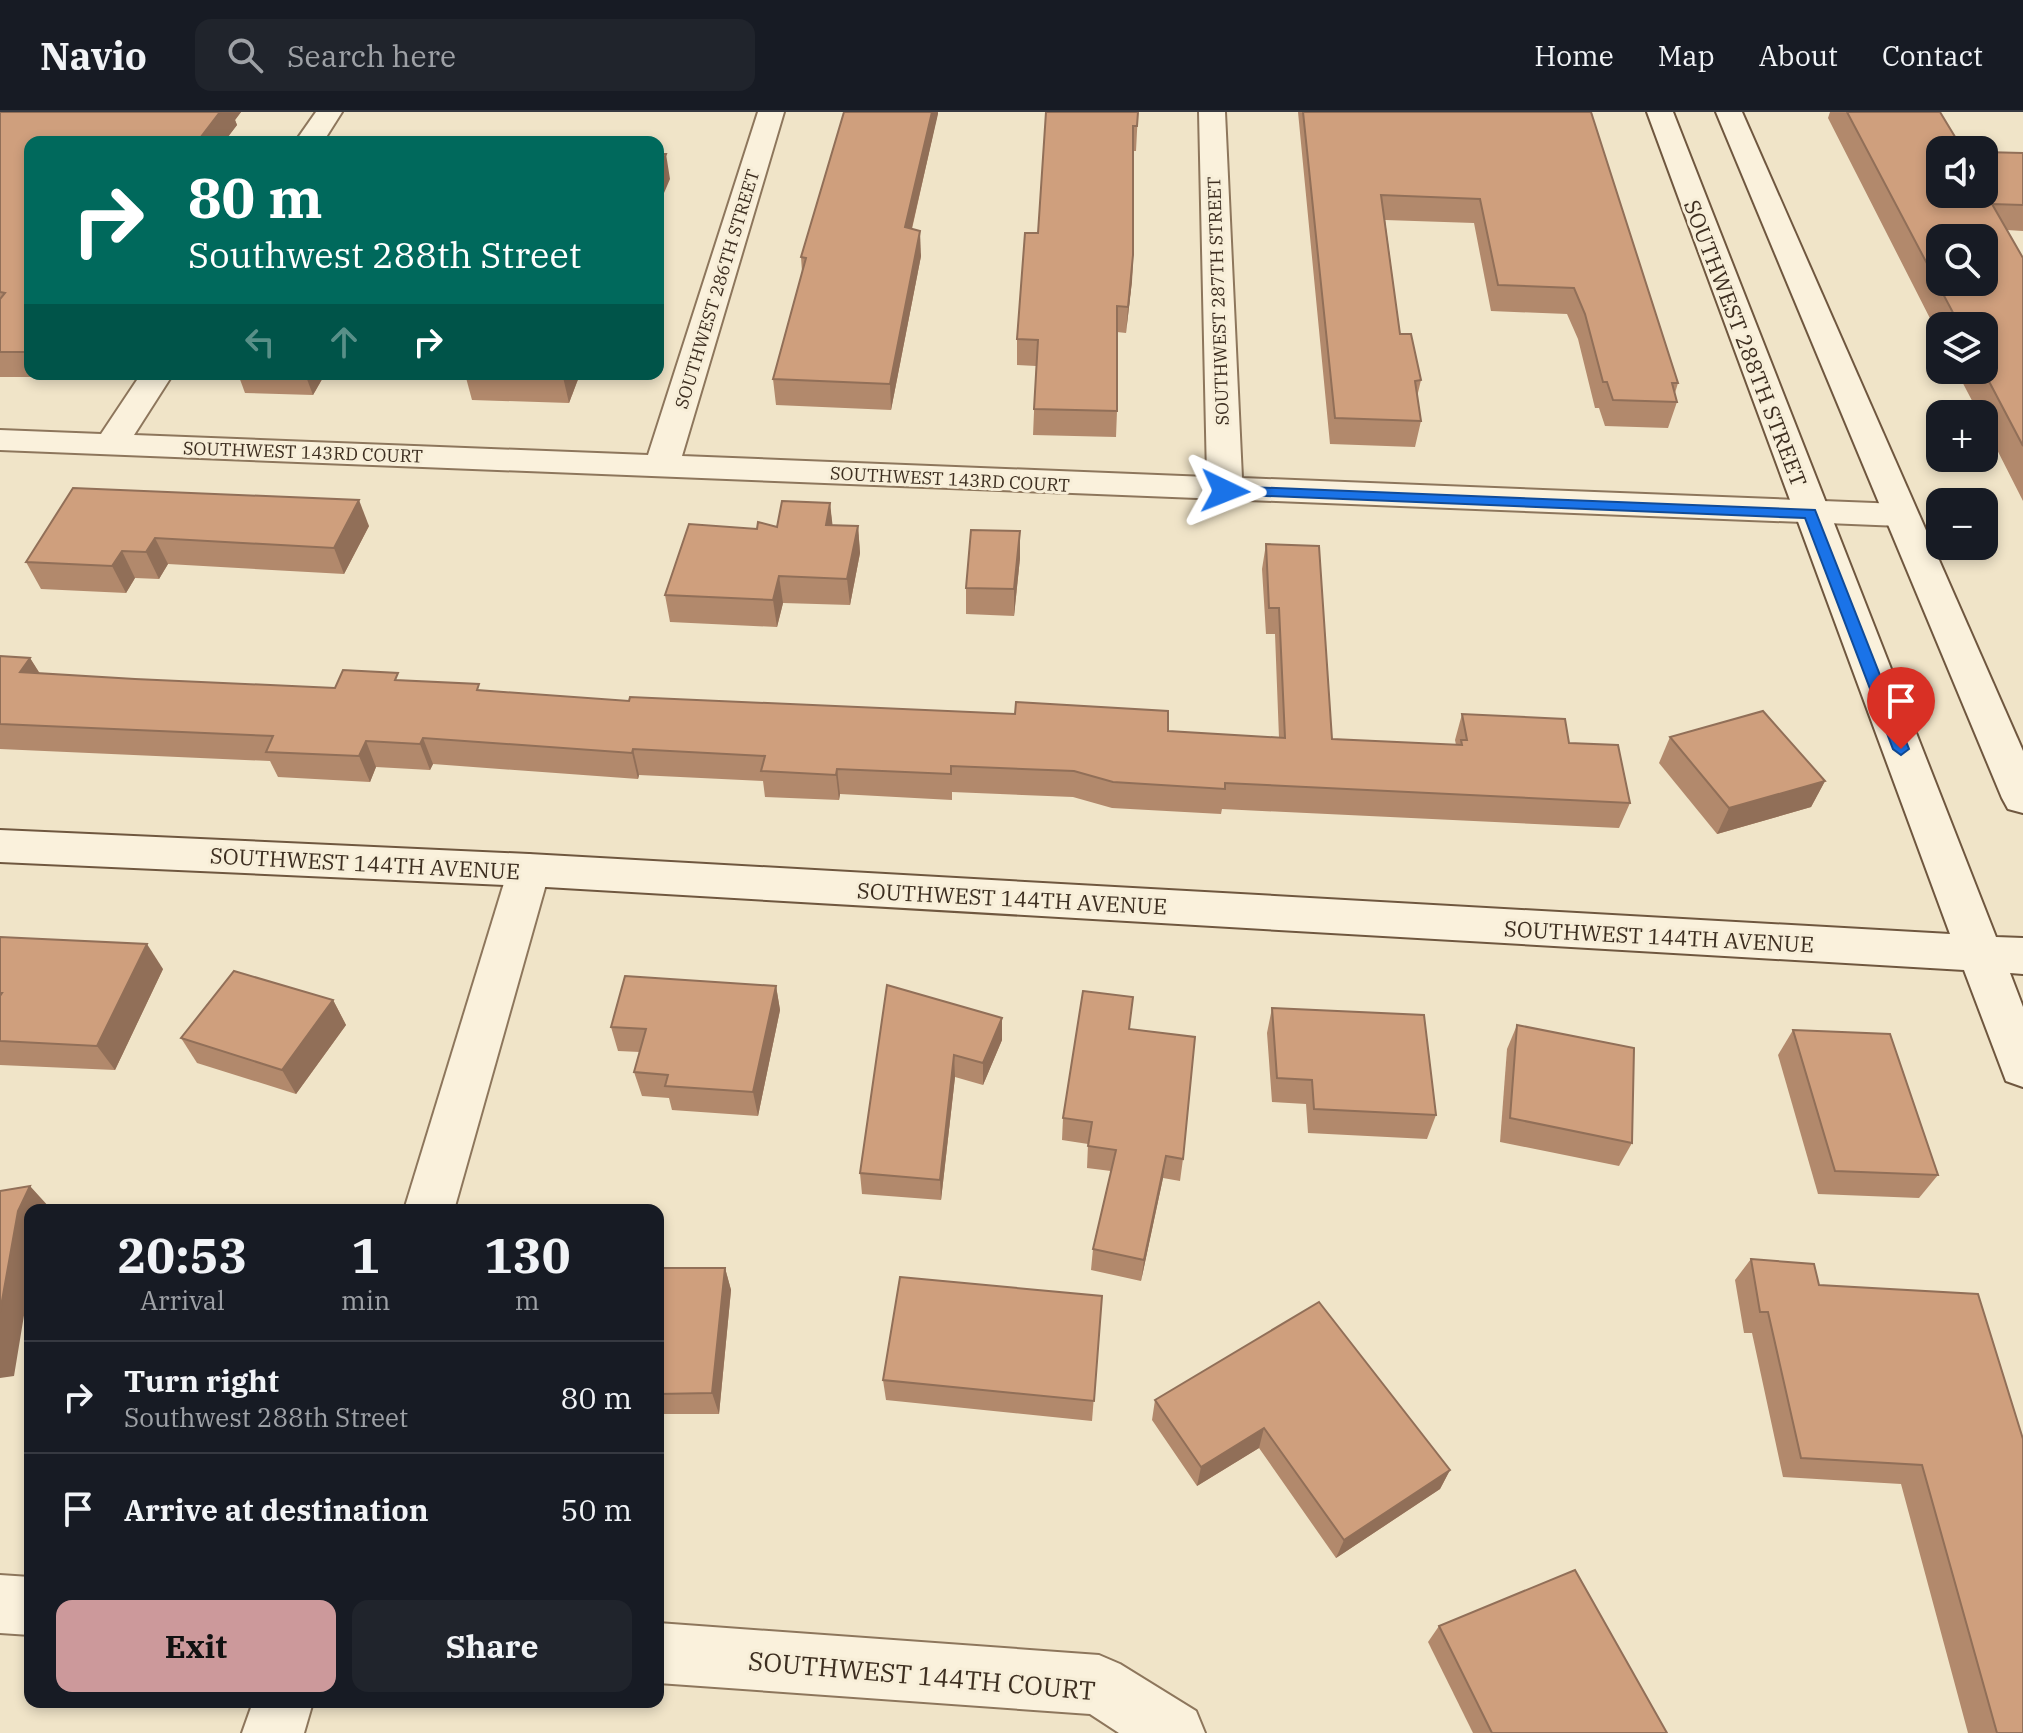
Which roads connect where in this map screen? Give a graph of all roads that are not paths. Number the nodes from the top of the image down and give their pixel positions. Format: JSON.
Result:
{"nodes":[{"id":1,"x":329,"y":112,"type":"edge"},
{"id":2,"x":771,"y":112,"type":"edge"},
{"id":3,"x":1212,"y":112,"type":"edge"},
{"id":4,"x":1660,"y":112,"type":"edge"},
{"id":5,"x":1729,"y":112,"type":"edge"},
{"id":6,"x":313,"y":136,"type":"edge"},
{"id":7,"x":153,"y":380,"type":"edge"},
{"id":8,"x":0,"y":440,"type":"edge"},
{"id":9,"x":111,"y":445,"type":"junction"},
{"id":10,"x":662,"y":466,"type":"junction"},
{"id":11,"x":1225,"y":491,"type":"junction"},
{"id":12,"x":1810,"y":513,"type":"junction"},
{"id":13,"x":1900,"y":515,"type":"junction"},
{"id":14,"x":2023,"y":798,"type":"edge"},
{"id":15,"x":0,"y":846,"type":"edge"},
{"id":16,"x":529,"y":870,"type":"junction"},
{"id":17,"x":1980,"y":955,"type":"junction"},
{"id":18,"x":2023,"y":956,"type":"edge"},
{"id":19,"x":2023,"y":1067,"type":"edge"},
{"id":20,"x":431,"y":1204,"type":"edge"},
{"id":21,"x":0,"y":1604,"type":"edge"},
{"id":22,"x":24,"y":1606,"type":"edge"},
{"id":23,"x":664,"y":1653,"type":"edge"},
{"id":24,"x":281,"y":1708,"type":"edge"},
{"id":25,"x":273,"y":1733,"type":"edge"},
{"id":26,"x":1174,"y":1733,"type":"edge"}],
"edges":[{"from":1,"to":6,"type":"street"},
{"from":2,"to":10,"type":"street","name":"SOUTHWEST 286TH STREET"},
{"from":3,"to":11,"type":"street","name":"SOUTHWEST 287TH STREET"},
{"from":4,"to":12,"type":"street","name":"SOUTHWEST 288TH STREET"},
{"from":5,"to":13,"type":"street"},
{"from":7,"to":9,"type":"street"},
{"from":8,"to":9,"type":"street","name":"SOUTHWEST 143RD COURT"},
{"from":9,"to":10,"type":"street","name":"SOUTHWEST 143RD COURT"},
{"from":10,"to":11,"type":"street","name":"SOUTHWEST 143RD COURT"},
{"from":11,"to":12,"type":"street","name":"SOUTHWEST 143RD COURT"},
{"from":12,"to":13,"type":"street","name":"SOUTHWEST 143RD COURT"},
{"from":12,"to":17,"type":"street","name":"SOUTHWEST 288TH STREET"},
{"from":13,"to":14,"type":"street"},
{"from":15,"to":16,"type":"street","name":"SOUTHWEST 144TH AVENUE"},
{"from":16,"to":17,"type":"street","name":"SOUTHWEST 144TH AVENUE"},
{"from":16,"to":20,"type":"street"},
{"from":17,"to":18,"type":"street","name":"SOUTHWEST 144TH AVENUE"},
{"from":17,"to":19,"type":"street","name":"SOUTHWEST 288TH STREET"},
{"from":21,"to":22,"type":"street"},
{"from":23,"to":26,"type":"street","name":"SOUTHWEST 144TH COURT"},
{"from":24,"to":25,"type":"street"}]}
